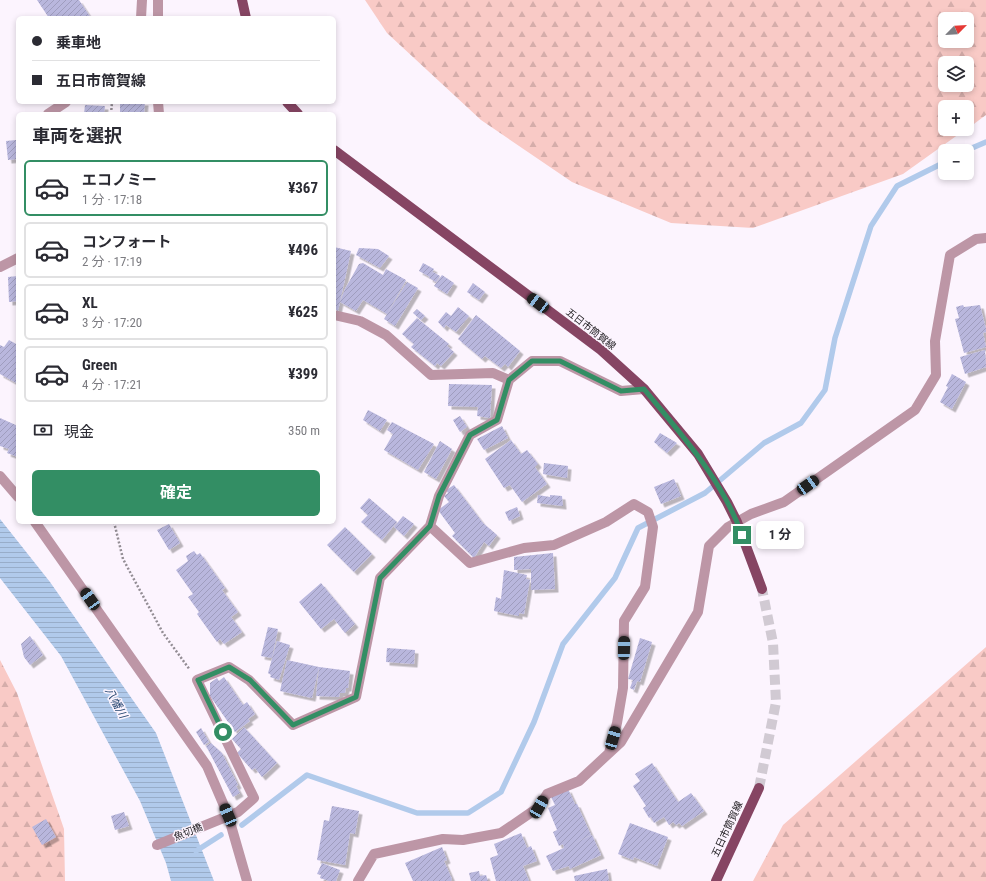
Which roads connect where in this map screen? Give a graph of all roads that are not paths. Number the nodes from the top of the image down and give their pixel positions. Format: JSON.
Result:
{"nodes":[{"id":1,"x":142,"y":0,"type":"edge"},
{"id":2,"x":158,"y":0,"type":"edge"},
{"id":3,"x":242,"y":0,"type":"edge"},
{"id":4,"x":140,"y":16,"type":"edge"},
{"id":5,"x":158,"y":16,"type":"edge"},
{"id":6,"x":246,"y":16,"type":"edge"},
{"id":7,"x":63,"y":104,"type":"edge"},
{"id":8,"x":290,"y":104,"type":"edge"},
{"id":9,"x":51,"y":112,"type":"edge"},
{"id":10,"x":296,"y":112,"type":"edge"},
{"id":11,"x":336,"y":151,"type":"edge"},
{"id":12,"x":986,"y":238,"type":"edge"},
{"id":13,"x":16,"y":259,"type":"edge"},
{"id":14,"x":0,"y":268,"type":"edge"},
{"id":15,"x":336,"y":315,"type":"edge"},
{"id":16,"x":509,"y":380,"type":"junction"},
{"id":17,"x":644,"y":389,"type":"junction"},
{"id":18,"x":0,"y":476,"type":"edge"},
{"id":19,"x":16,"y":495,"type":"edge"},
{"id":20,"x":737,"y":522,"type":"junction"},
{"id":21,"x":37,"y":524,"type":"edge"},
{"id":22,"x":430,"y":526,"type":"junction"},
{"id":23,"x":762,"y":589,"type":"tunnel mouth"},
{"id":24,"x":609,"y":753,"type":"junction"},
{"id":25,"x":759,"y":788,"type":"tunnel mouth"},
{"id":26,"x":228,"y":815,"type":"junction"},
{"id":27,"x":157,"y":845,"type":"dead end"},
{"id":28,"x":247,"y":881,"type":"edge"},
{"id":29,"x":358,"y":881,"type":"edge"},
{"id":30,"x":716,"y":881,"type":"edge"}],
"edges":[{"from":1,"to":4,"type":"street"},
{"from":2,"to":5,"type":"street"},
{"from":3,"to":6,"type":"main road"},
{"from":7,"to":9,"type":"street"},
{"from":8,"to":10,"type":"main road"},
{"from":11,"to":17,"type":"main road","name":"五日市筒賀線"},
{"from":12,"to":20,"type":"street"},
{"from":13,"to":14,"type":"street"},
{"from":15,"to":16,"type":"street"},
{"from":16,"to":17,"type":"street"},
{"from":16,"to":22,"type":"street"},
{"from":17,"to":20,"type":"main road","name":"五日市筒賀線"},
{"from":18,"to":19,"type":"street"},
{"from":20,"to":23,"type":"main road","name":"五日市筒賀線"},
{"from":20,"to":24,"type":"street"},
{"from":21,"to":26,"type":"street"},
{"from":22,"to":24,"type":"street"},
{"from":22,"to":26,"type":"street","name":"魚切橋"},
{"from":24,"to":29,"type":"street"},
{"from":25,"to":30,"type":"main road","name":"五日市筒賀線"},
{"from":26,"to":27,"type":"street","name":"魚切橋"},
{"from":26,"to":28,"type":"street"}]}
